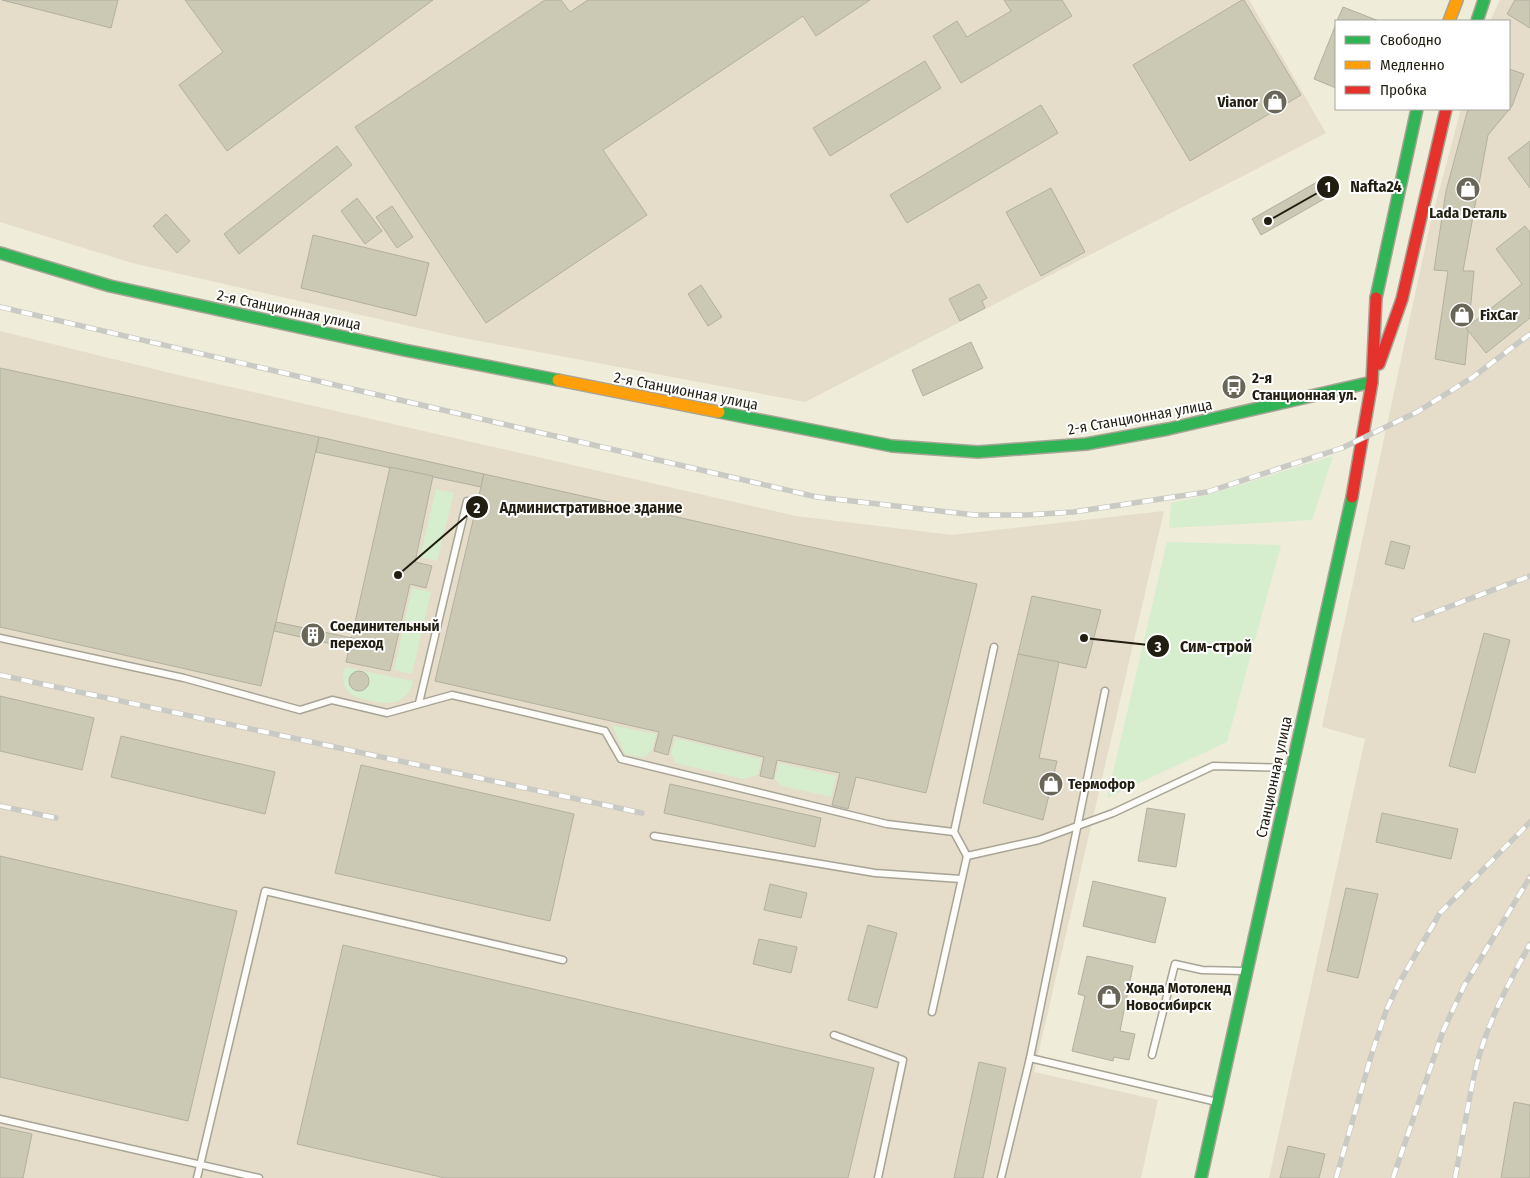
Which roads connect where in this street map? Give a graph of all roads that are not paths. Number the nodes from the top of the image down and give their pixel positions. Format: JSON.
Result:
{"nodes":[{"id":1,"x":1457,"y":0,"type":"edge"},
{"id":2,"x":1484,"y":0,"type":"edge"},
{"id":3,"x":1449,"y":20,"type":"edge"},
{"id":4,"x":1477,"y":20,"type":"edge"},
{"id":5,"x":1417,"y":110,"type":"edge"},
{"id":6,"x":1446,"y":110,"type":"edge"},
{"id":7,"x":0,"y":253,"type":"edge"},
{"id":8,"x":1372,"y":382,"type":"junction"},
{"id":9,"x":467,"y":501,"type":"dead end"},
{"id":10,"x":0,"y":638,"type":"edge"},
{"id":11,"x":994,"y":646,"type":"dead end"},
{"id":12,"x":1105,"y":691,"type":"dead end"},
{"id":13,"x":419,"y":703,"type":"junction"},
{"id":14,"x":1292,"y":768,"type":"junction"},
{"id":15,"x":1079,"y":824,"type":"junction"},
{"id":16,"x":954,"y":832,"type":"junction"},
{"id":17,"x":654,"y":836,"type":"dead end"},
{"id":18,"x":966,"y":856,"type":"junction"},
{"id":19,"x":961,"y":879,"type":"junction"},
{"id":20,"x":564,"y":960,"type":"dead end"},
{"id":21,"x":1247,"y":972,"type":"junction"},
{"id":22,"x":932,"y":1012,"type":"dead end"},
{"id":23,"x":834,"y":1035,"type":"dead end"},
{"id":24,"x":1152,"y":1055,"type":"dead end"},
{"id":25,"x":1030,"y":1058,"type":"junction"},
{"id":26,"x":1218,"y":1102,"type":"junction"},
{"id":27,"x":0,"y":1119,"type":"edge"},
{"id":28,"x":200,"y":1164,"type":"junction"},
{"id":29,"x":197,"y":1178,"type":"edge"},
{"id":30,"x":259,"y":1178,"type":"edge"},
{"id":31,"x":878,"y":1178,"type":"edge"},
{"id":32,"x":1001,"y":1178,"type":"edge"},
{"id":33,"x":1201,"y":1178,"type":"edge"}],
"edges":[{"from":1,"to":3,"type":"main road"},
{"from":2,"to":4,"type":"main road"},
{"from":5,"to":8,"type":"main road","name":"Станционная улица"},
{"from":6,"to":8,"type":"main road","name":"Станционная улица"},
{"from":7,"to":8,"type":"main road","name":"2-я Станционная улица"},
{"from":8,"to":14,"type":"main road","name":"Станционная улица"},
{"from":9,"to":13,"type":"lane"},
{"from":10,"to":13,"type":"lane"},
{"from":11,"to":16,"type":"lane"},
{"from":12,"to":15,"type":"lane"},
{"from":13,"to":16,"type":"lane"},
{"from":14,"to":15,"type":"lane"},
{"from":14,"to":21,"type":"main road","name":"Станционная улица"},
{"from":15,"to":18,"type":"lane"},
{"from":15,"to":25,"type":"lane"},
{"from":16,"to":18,"type":"lane"},
{"from":17,"to":19,"type":"lane"},
{"from":18,"to":19,"type":"lane"},
{"from":19,"to":22,"type":"lane"},
{"from":20,"to":28,"type":"lane"},
{"from":21,"to":24,"type":"lane"},
{"from":21,"to":26,"type":"main road","name":"Станционная улица"},
{"from":23,"to":31,"type":"lane"},
{"from":25,"to":26,"type":"lane"},
{"from":25,"to":32,"type":"lane"},
{"from":26,"to":33,"type":"main road","name":"Станционная улица"},
{"from":27,"to":28,"type":"lane"},
{"from":28,"to":29,"type":"lane"},
{"from":28,"to":30,"type":"lane"}]}
